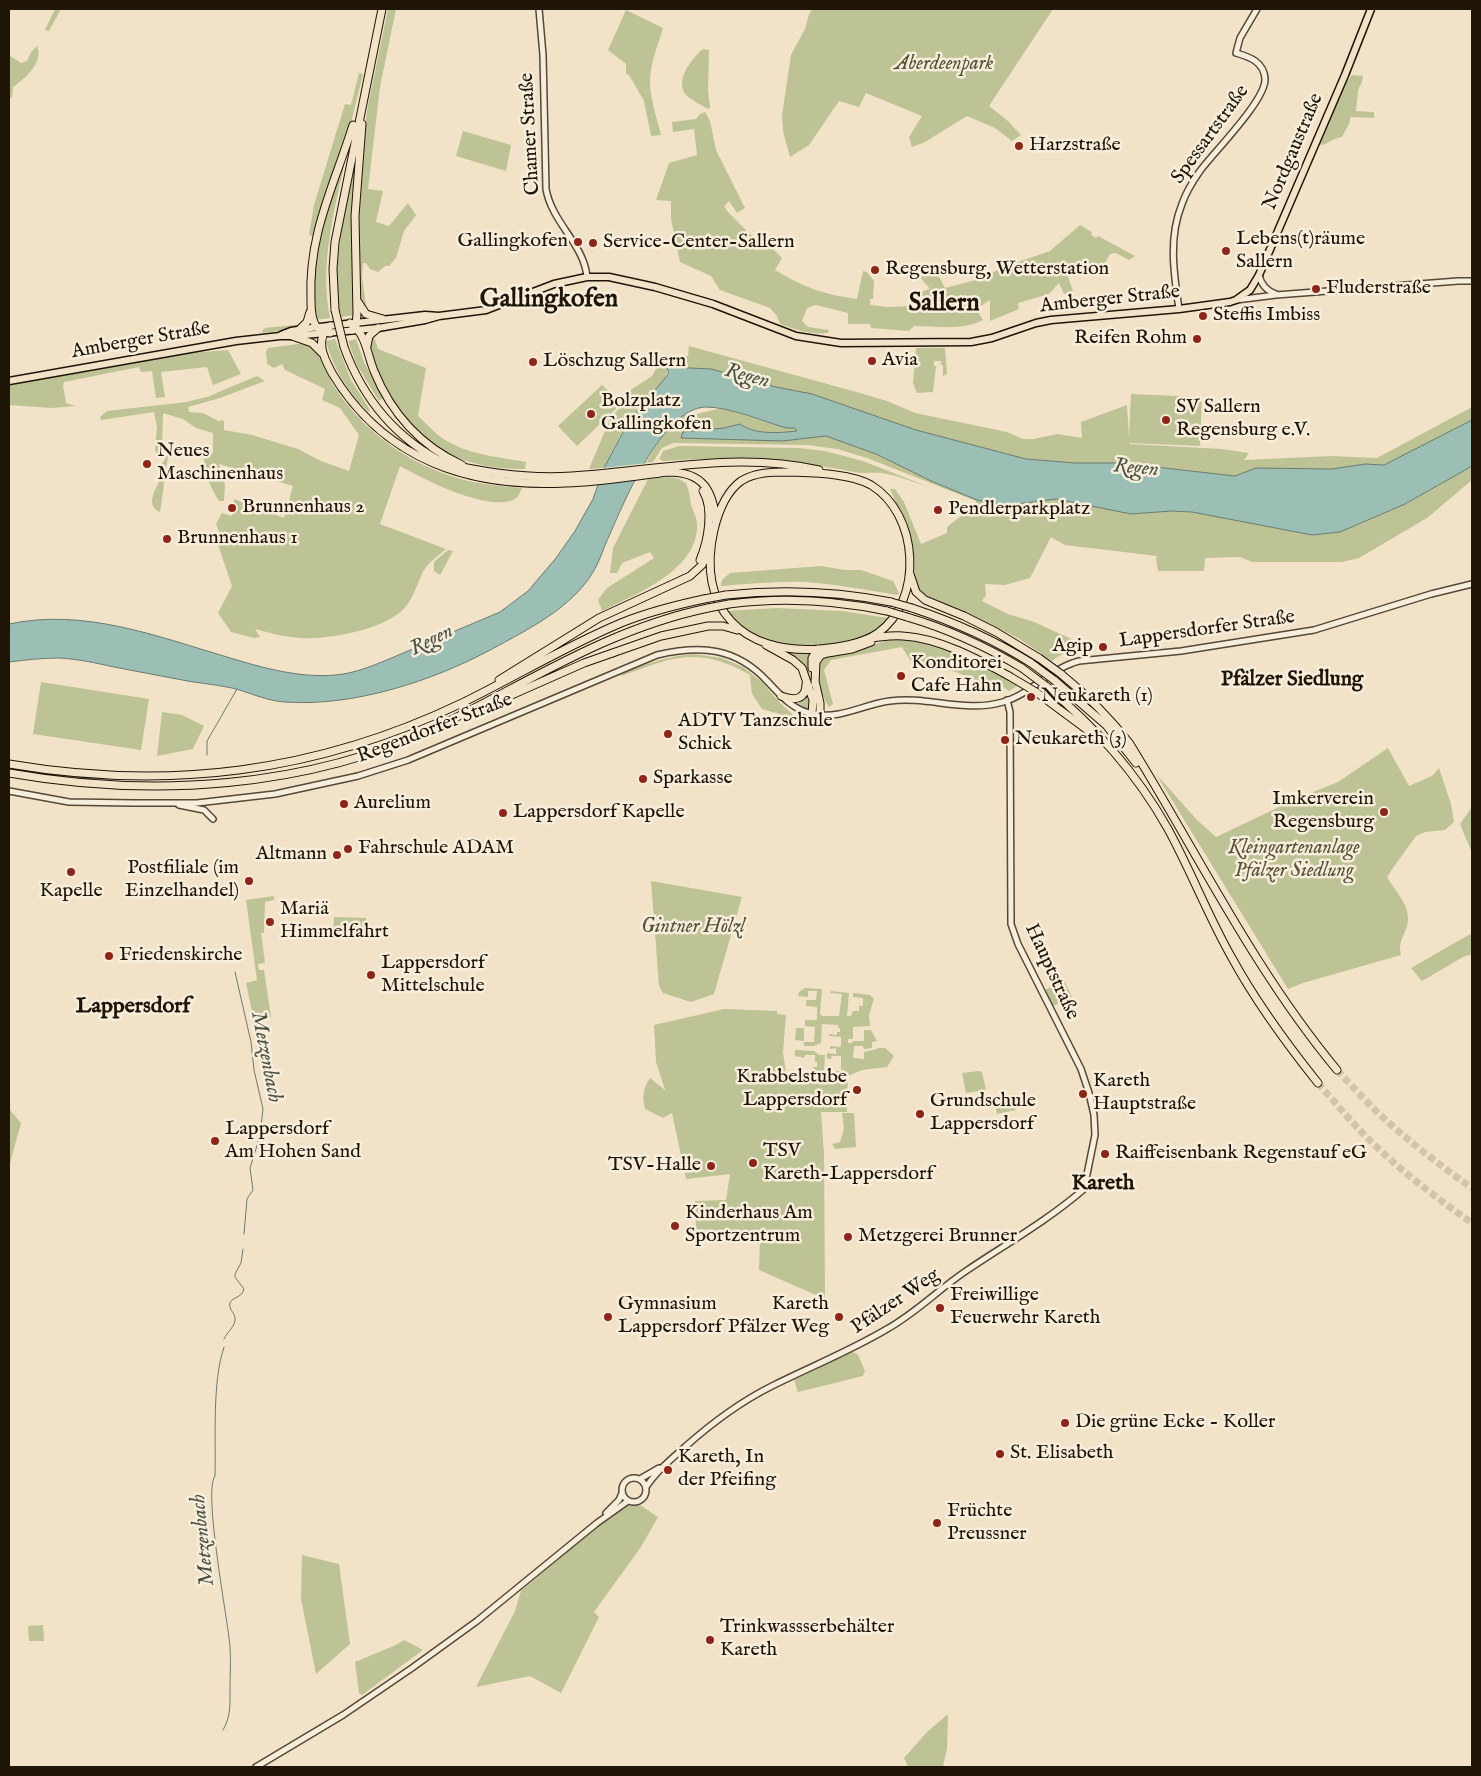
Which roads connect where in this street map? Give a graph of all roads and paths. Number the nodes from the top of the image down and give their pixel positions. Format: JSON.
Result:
{"nodes":[{"id":1,"x":382,"y":9,"type":"edge"},
{"id":2,"x":540,"y":9,"type":"edge"},
{"id":3,"x":1257,"y":9,"type":"edge"},
{"id":4,"x":1371,"y":9,"type":"edge"},
{"id":5,"x":365,"y":86,"type":"junction"},
{"id":6,"x":1259,"y":275,"type":"junction"},
{"id":7,"x":586,"y":277,"type":"junction"},
{"id":8,"x":1472,"y":281,"type":"edge"},
{"id":9,"x":1276,"y":294,"type":"junction"},
{"id":10,"x":1236,"y":300,"type":"junction"},
{"id":11,"x":357,"y":302,"type":"junction"},
{"id":12,"x":311,"y":304,"type":"junction"},
{"id":13,"x":1179,"y":309,"type":"junction"},
{"id":14,"x":439,"y":316,"type":"junction"},
{"id":15,"x":383,"y":319,"type":"junction"},
{"id":16,"x":317,"y":327,"type":"junction"},
{"id":17,"x":355,"y":327,"type":"junction"},
{"id":18,"x":378,"y":328,"type":"junction"},
{"id":19,"x":300,"y":329,"type":"junction"},
{"id":20,"x":327,"y":331,"type":"junction"},
{"id":21,"x":280,"y":336,"type":"junction"},
{"id":22,"x":292,"y":336,"type":"junction"},
{"id":23,"x":367,"y":351,"type":"junction"},
{"id":24,"x":322,"y":353,"type":"junction"},
{"id":25,"x":9,"y":381,"type":"edge"},
{"id":26,"x":654,"y":470,"type":"junction"},
{"id":27,"x":668,"y":472,"type":"junction"},
{"id":28,"x":481,"y":474,"type":"junction"},
{"id":29,"x":843,"y":477,"type":"junction"},
{"id":30,"x":716,"y":522,"type":"junction"},
{"id":31,"x":711,"y":544,"type":"junction"},
{"id":32,"x":910,"y":573,"type":"junction"},
{"id":33,"x":690,"y":576,"type":"junction"},
{"id":34,"x":1472,"y":584,"type":"edge"},
{"id":35,"x":740,"y":630,"type":"junction"},
{"id":36,"x":885,"y":637,"type":"junction"},
{"id":37,"x":868,"y":638,"type":"junction"},
{"id":38,"x":764,"y":643,"type":"junction"},
{"id":39,"x":818,"y":649,"type":"junction"},
{"id":40,"x":805,"y":674,"type":"junction"},
{"id":41,"x":815,"y":684,"type":"junction"},
{"id":42,"x":478,"y":694,"type":"junction"},
{"id":43,"x":781,"y":696,"type":"junction"},
{"id":44,"x":1007,"y":700,"type":"junction"},
{"id":45,"x":470,"y":710,"type":"junction"},
{"id":46,"x":812,"y":714,"type":"junction"},
{"id":47,"x":820,"y":715,"type":"junction"},
{"id":48,"x":1116,"y":752,"type":"junction"},
{"id":49,"x":9,"y":764,"type":"edge"},
{"id":50,"x":9,"y":773,"type":"edge"},
{"id":51,"x":9,"y":791,"type":"edge"},
{"id":52,"x":1157,"y":791,"type":"junction"},
{"id":53,"x":171,"y":804,"type":"junction"},
{"id":54,"x":213,"y":819,"type":"dead end"},
{"id":55,"x":1337,"y":1070,"type":"tunnel mouth"},
{"id":56,"x":1318,"y":1083,"type":"tunnel mouth"},
{"id":57,"x":1084,"y":1189,"type":"joint"},
{"id":58,"x":670,"y":1460,"type":"junction"},
{"id":59,"x":640,"y":1479,"type":"junction"},
{"id":60,"x":646,"y":1487,"type":"junction"},
{"id":61,"x":622,"y":1493,"type":"junction"},
{"id":62,"x":628,"y":1501,"type":"junction"},
{"id":63,"x":597,"y":1523,"type":"junction"},
{"id":64,"x":257,"y":1766,"type":"edge"}],
"edges":[{"from":1,"to":5,"type":"highway"},
{"from":2,"to":7,"type":"street","name":"Chamer Straße"},
{"from":3,"to":13,"type":"street","name":"Spessartstraße"},
{"from":4,"to":6,"type":"main road","name":"Nordgaustraße"},
{"from":5,"to":11,"type":"highway"},
{"from":5,"to":12,"type":"highway"},
{"from":5,"to":28,"type":"highway","bridge":true},
{"from":6,"to":9,"type":"street"},
{"from":6,"to":10,"type":"main road","name":"Nordgaustraße"},
{"from":7,"to":13,"type":"main road","name":"Amberger Straße"},
{"from":7,"to":14,"type":"main road","name":"Amberger Straße"},
{"from":8,"to":9,"type":"street","name":"Amberger Straße"},
{"from":9,"to":10,"type":"street","name":"Amberger Straße"},
{"from":10,"to":13,"type":"main road","name":"Amberger Straße"},
{"from":11,"to":15,"type":"highway"},
{"from":11,"to":17,"type":"highway"},
{"from":12,"to":16,"type":"highway"},
{"from":12,"to":19,"type":"highway"},
{"from":14,"to":15,"type":"main road","name":"Amberger Straße"},
{"from":14,"to":18,"type":"main road","name":"Amberger Straße"},
{"from":15,"to":17,"type":"main road","name":"Amberger Straße"},
{"from":16,"to":19,"type":"main road","name":"Amberger Straße"},
{"from":16,"to":20,"type":"highway"},
{"from":17,"to":18,"type":"main road","name":"Amberger Straße"},
{"from":17,"to":20,"type":"main road","name":"Amberger Straße"},
{"from":17,"to":23,"type":"highway"},
{"from":18,"to":23,"type":"highway"},
{"from":19,"to":21,"type":"main road","name":"Amberger Straße"},
{"from":20,"to":22,"type":"main road","name":"Amberger Straße"},
{"from":20,"to":24,"type":"highway"},
{"from":21,"to":22,"type":"main road","name":"Amberger Straße"},
{"from":21,"to":25,"type":"main road","name":"Amberger Straße"},
{"from":22,"to":24,"type":"highway"},
{"from":23,"to":28,"type":"highway"},
{"from":24,"to":28,"type":"highway"},
{"from":26,"to":27,"type":"highway"},
{"from":26,"to":28,"type":"highway"},
{"from":26,"to":29,"type":"highway"},
{"from":27,"to":30,"type":"highway"},
{"from":27,"to":33,"type":"highway"},
{"from":29,"to":30,"type":"highway"},
{"from":29,"to":32,"type":"highway"},
{"from":30,"to":31,"type":"highway"},
{"from":31,"to":33,"type":"highway"},
{"from":31,"to":35,"type":"highway"},
{"from":32,"to":37,"type":"highway"},
{"from":32,"to":52,"type":"highway","bridge":true},
{"from":33,"to":42,"type":"highway"},
{"from":34,"to":44,"type":"street","name":"Lappersdorfer Straße"},
{"from":35,"to":38,"type":"highway"},
{"from":35,"to":45,"type":"highway"},
{"from":36,"to":37,"type":"highway"},
{"from":36,"to":41,"type":"highway"},
{"from":36,"to":48,"type":"highway","bridge":true},
{"from":37,"to":39,"type":"highway"},
{"from":38,"to":39,"type":"highway"},
{"from":38,"to":40,"type":"highway"},
{"from":39,"to":41,"type":"highway"},
{"from":40,"to":43,"type":"highway"},
{"from":40,"to":46,"type":"highway"},
{"from":41,"to":47,"type":"highway"},
{"from":42,"to":49,"type":"highway"},
{"from":42,"to":52,"type":"highway","bridge":true},
{"from":43,"to":46,"type":"street","name":"Regendorfer Straße"},
{"from":43,"to":53,"type":"street","name":"Regendorfer Straße"},
{"from":44,"to":47,"type":"street","name":"Lappersdorfer Straße"},
{"from":44,"to":57,"type":"street","name":"Hauptstraße"},
{"from":45,"to":48,"type":"highway","bridge":true},
{"from":45,"to":50,"type":"highway"},
{"from":46,"to":47,"type":"street","name":"Regendorfer Straße"},
{"from":48,"to":56,"type":"highway"},
{"from":51,"to":53,"type":"street","name":"Regendorfer Straße"},
{"from":52,"to":55,"type":"highway"},
{"from":53,"to":54,"type":"street"},
{"from":57,"to":58,"type":"street","name":"Pfälzer Weg"},
{"from":58,"to":59,"type":"street"},
{"from":58,"to":60,"type":"street"},
{"from":59,"to":60,"type":"street"},
{"from":59,"to":61,"type":"street"},
{"from":60,"to":62,"type":"street"},
{"from":61,"to":62,"type":"street"},
{"from":61,"to":63,"type":"street"},
{"from":62,"to":63,"type":"street"},
{"from":63,"to":64,"type":"street"}]}
